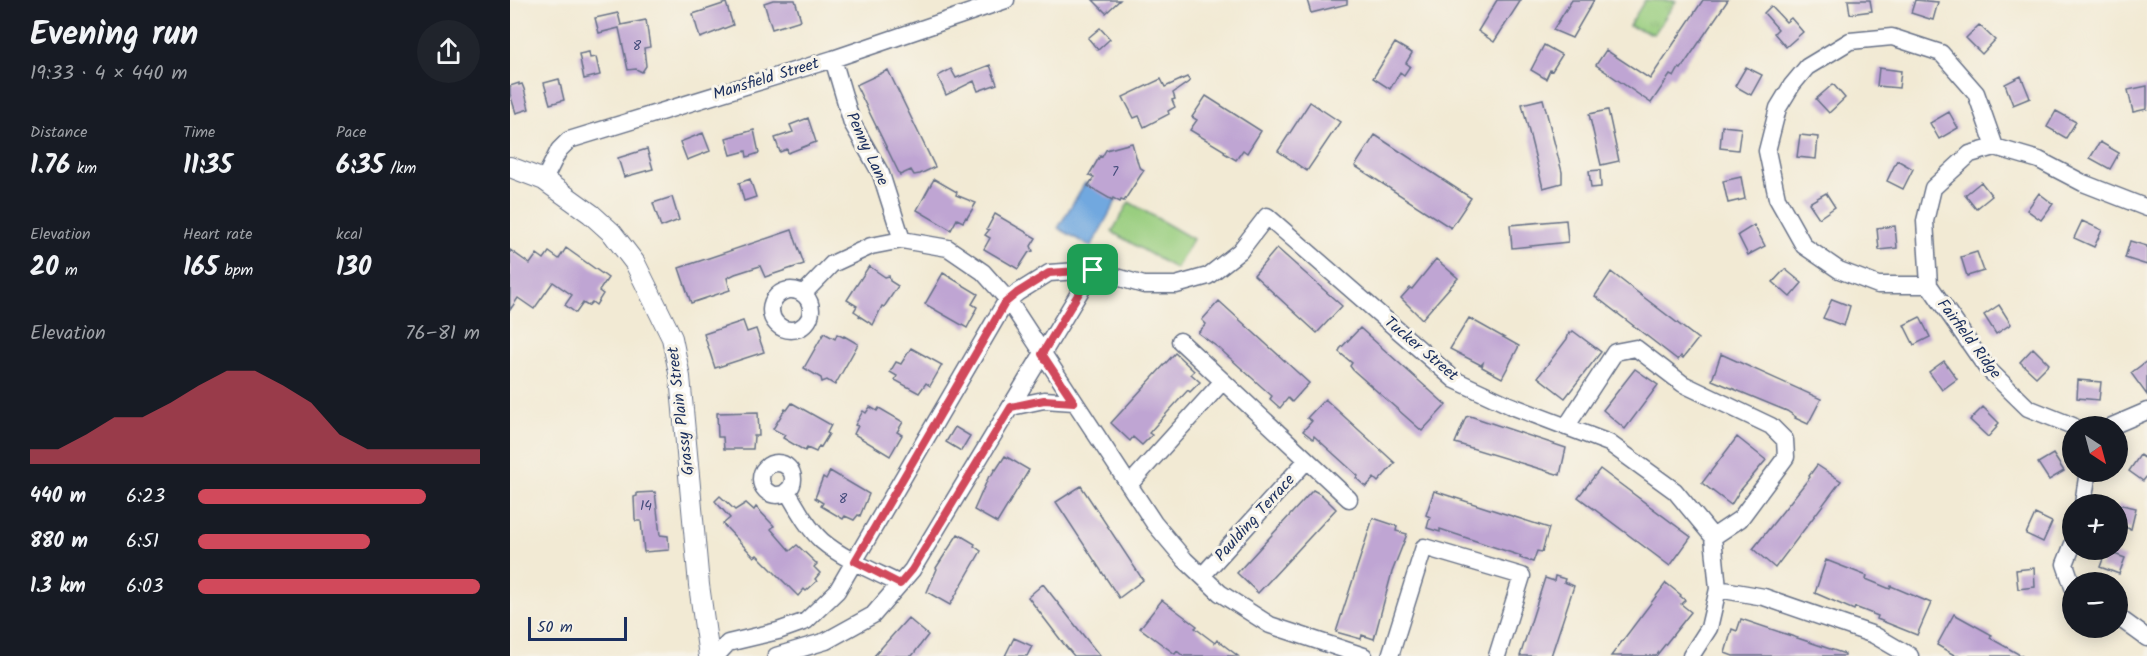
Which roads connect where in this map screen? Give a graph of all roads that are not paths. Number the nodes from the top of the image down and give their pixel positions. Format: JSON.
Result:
{"nodes":[{"id":1,"x":1006,"y":0,"type":"edge"},
{"id":2,"x":833,"y":59,"type":"junction"},
{"id":3,"x":1995,"y":147,"type":"junction"},
{"id":4,"x":510,"y":167,"type":"edge"},
{"id":5,"x":544,"y":180,"type":"junction"},
{"id":6,"x":2147,"y":208,"type":"edge"},
{"id":7,"x":902,"y":240,"type":"junction"},
{"id":8,"x":1093,"y":270,"type":"junction"},
{"id":9,"x":1929,"y":285,"type":"junction"},
{"id":10,"x":803,"y":294,"type":"dead end"},
{"id":11,"x":1008,"y":300,"type":"junction"},
{"id":12,"x":1180,"y":341,"type":"dead end"},
{"id":13,"x":1042,"y":354,"type":"junction"},
{"id":14,"x":1223,"y":381,"type":"junction"},
{"id":15,"x":1074,"y":402,"type":"junction"},
{"id":16,"x":1011,"y":407,"type":"junction"},
{"id":17,"x":2147,"y":411,"type":"edge"},
{"id":18,"x":2128,"y":419,"type":"edge"},
{"id":19,"x":2062,"y":422,"type":"edge"},
{"id":20,"x":1566,"y":427,"type":"junction"},
{"id":21,"x":1307,"y":460,"type":"junction"},
{"id":22,"x":1129,"y":485,"type":"junction"},
{"id":23,"x":787,"y":491,"type":"dead end"},
{"id":24,"x":1349,"y":499,"type":"dead end"},
{"id":25,"x":1713,"y":537,"type":"junction"},
{"id":26,"x":855,"y":561,"type":"junction"},
{"id":27,"x":1202,"y":576,"type":"junction"},
{"id":28,"x":900,"y":584,"type":"junction"},
{"id":29,"x":1718,"y":590,"type":"junction"},
{"id":30,"x":2128,"y":624,"type":"edge"},
{"id":31,"x":2147,"y":638,"type":"edge"},
{"id":32,"x":709,"y":656,"type":"edge"},
{"id":33,"x":716,"y":656,"type":"edge"},
{"id":34,"x":776,"y":656,"type":"edge"},
{"id":35,"x":1364,"y":656,"type":"edge"},
{"id":36,"x":1390,"y":656,"type":"edge"},
{"id":37,"x":1497,"y":656,"type":"edge"},
{"id":38,"x":1691,"y":656,"type":"edge"},
{"id":39,"x":1910,"y":656,"type":"edge"}],
"edges":[{"from":1,"to":2,"type":"street","name":"Mansfield Street"},
{"from":2,"to":5,"type":"street","name":"Mansfield Street"},
{"from":2,"to":7,"type":"street","name":"Penny Lane"},
{"from":3,"to":6,"type":"street"},
{"from":3,"to":9,"type":"street","name":"Fairfield Ridge"},
{"from":3,"to":9,"type":"street","name":"Fairfield Ridge"},
{"from":4,"to":5,"type":"main road","name":"Grassy Plain Street"},
{"from":5,"to":32,"type":"main road","name":"Grassy Plain Street"},
{"from":7,"to":10,"type":"street"},
{"from":7,"to":11,"type":"street"},
{"from":8,"to":11,"type":"street"},
{"from":8,"to":13,"type":"street"},
{"from":8,"to":20,"type":"street","name":"Tucker Street"},
{"from":9,"to":19,"type":"street","name":"Fairfield Ridge"},
{"from":11,"to":13,"type":"street"},
{"from":11,"to":26,"type":"street"},
{"from":12,"to":14,"type":"street","name":"Paulding Terrace"},
{"from":13,"to":15,"type":"street"},
{"from":13,"to":16,"type":"street"},
{"from":14,"to":21,"type":"street","name":"Paulding Terrace"},
{"from":14,"to":22,"type":"street"},
{"from":15,"to":16,"type":"street"},
{"from":15,"to":22,"type":"street"},
{"from":16,"to":28,"type":"street"},
{"from":17,"to":18,"type":"street"},
{"from":20,"to":25,"type":"street","name":"Tucker Street"},
{"from":20,"to":25,"type":"street"},
{"from":21,"to":24,"type":"street","name":"Paulding Terrace"},
{"from":21,"to":27,"type":"street","name":"Paulding Terrace"},
{"from":22,"to":27,"type":"street"},
{"from":23,"to":26,"type":"street"},
{"from":25,"to":29,"type":"street"},
{"from":26,"to":28,"type":"street"},
{"from":26,"to":33,"type":"street"},
{"from":27,"to":35,"type":"street"},
{"from":28,"to":34,"type":"street"},
{"from":29,"to":38,"type":"street"},
{"from":29,"to":39,"type":"street"},
{"from":30,"to":31,"type":"street"},
{"from":36,"to":37,"type":"street"}]}
